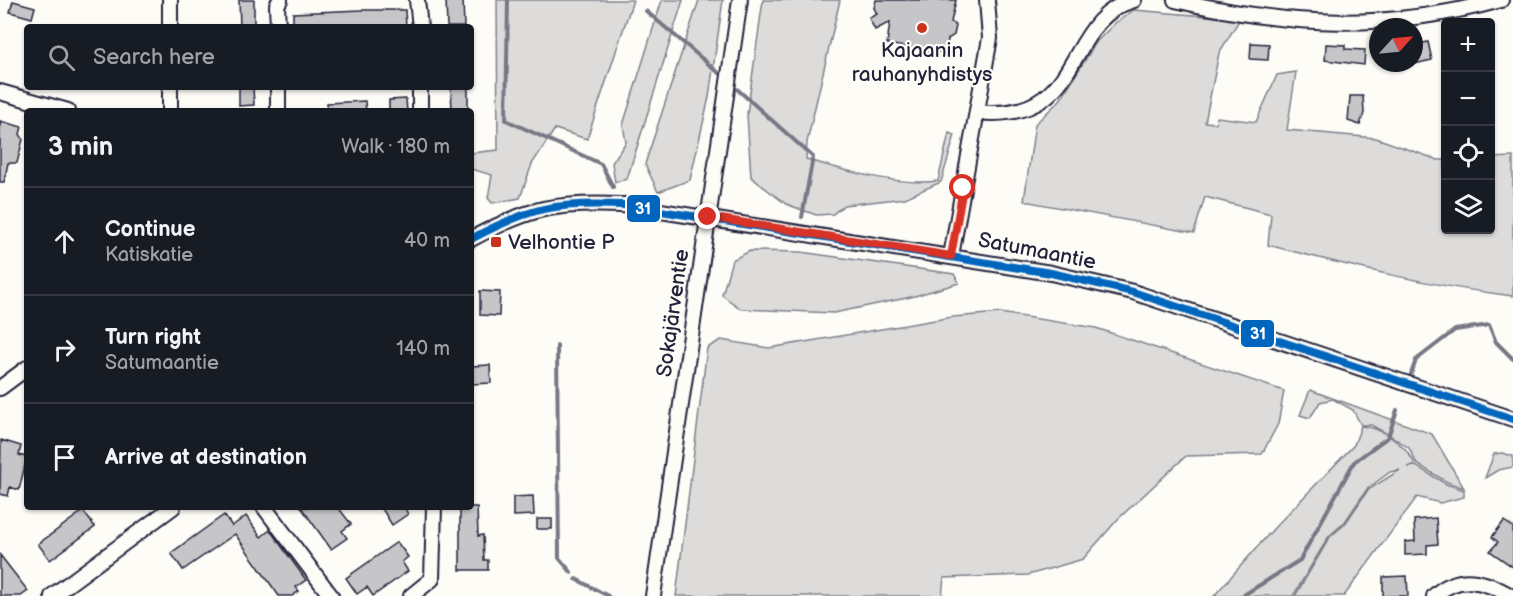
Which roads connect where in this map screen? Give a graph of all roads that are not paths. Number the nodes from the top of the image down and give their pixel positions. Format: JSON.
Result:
{"nodes":[{"id":1,"x":170,"y":0,"type":"edge"},
{"id":2,"x":280,"y":0,"type":"edge"},
{"id":3,"x":417,"y":0,"type":"edge"},
{"id":4,"x":740,"y":0,"type":"edge"},
{"id":5,"x":987,"y":0,"type":"edge"},
{"id":6,"x":1134,"y":0,"type":"edge"},
{"id":7,"x":1175,"y":0,"type":"edge"},
{"id":8,"x":1501,"y":0,"type":"edge"},
{"id":9,"x":170,"y":24,"type":"edge"},
{"id":10,"x":278,"y":24,"type":"edge"},
{"id":11,"x":420,"y":24,"type":"edge"},
{"id":12,"x":170,"y":90,"type":"edge"},
{"id":13,"x":278,"y":90,"type":"edge"},
{"id":14,"x":420,"y":90,"type":"edge"},
{"id":15,"x":0,"y":92,"type":"edge"},
{"id":16,"x":57,"y":108,"type":"edge"},
{"id":17,"x":170,"y":108,"type":"edge"},
{"id":18,"x":278,"y":108,"type":"edge"},
{"id":19,"x":420,"y":108,"type":"edge"},
{"id":20,"x":977,"y":112,"type":"junction"},
{"id":21,"x":708,"y":217,"type":"junction"},
{"id":22,"x":474,"y":238,"type":"edge"},
{"id":23,"x":951,"y":256,"type":"junction"},
{"id":24,"x":24,"y":370,"type":"edge"},
{"id":25,"x":0,"y":388,"type":"edge"},
{"id":26,"x":1513,"y":419,"type":"edge"},
{"id":27,"x":169,"y":510,"type":"edge"},
{"id":28,"x":266,"y":510,"type":"edge"},
{"id":29,"x":434,"y":510,"type":"edge"},
{"id":30,"x":52,"y":596,"type":"edge"},
{"id":31,"x":331,"y":596,"type":"edge"},
{"id":32,"x":411,"y":596,"type":"edge"},
{"id":33,"x":653,"y":596,"type":"edge"},
{"id":34,"x":1434,"y":596,"type":"edge"},
{"id":35,"x":1511,"y":596,"type":"edge"}],
"edges":[{"from":1,"to":9,"type":"street"},
{"from":2,"to":10,"type":"street"},
{"from":3,"to":11,"type":"street"},
{"from":4,"to":21,"type":"street","name":"Sokajärventie"},
{"from":5,"to":20,"type":"street"},
{"from":6,"to":20,"type":"street"},
{"from":7,"to":8,"type":"street"},
{"from":12,"to":17,"type":"street"},
{"from":13,"to":18,"type":"street"},
{"from":14,"to":19,"type":"street"},
{"from":15,"to":16,"type":"street"},
{"from":20,"to":23,"type":"street"},
{"from":21,"to":22,"type":"street","name":"Satumaantie"},
{"from":21,"to":23,"type":"street","name":"Satumaantie"},
{"from":21,"to":33,"type":"street","name":"Sokajärventie"},
{"from":23,"to":26,"type":"street","name":"Satumaantie"},
{"from":24,"to":25,"type":"street"},
{"from":27,"to":30,"type":"street"},
{"from":28,"to":31,"type":"street"},
{"from":29,"to":32,"type":"street"},
{"from":34,"to":35,"type":"street"}]}
